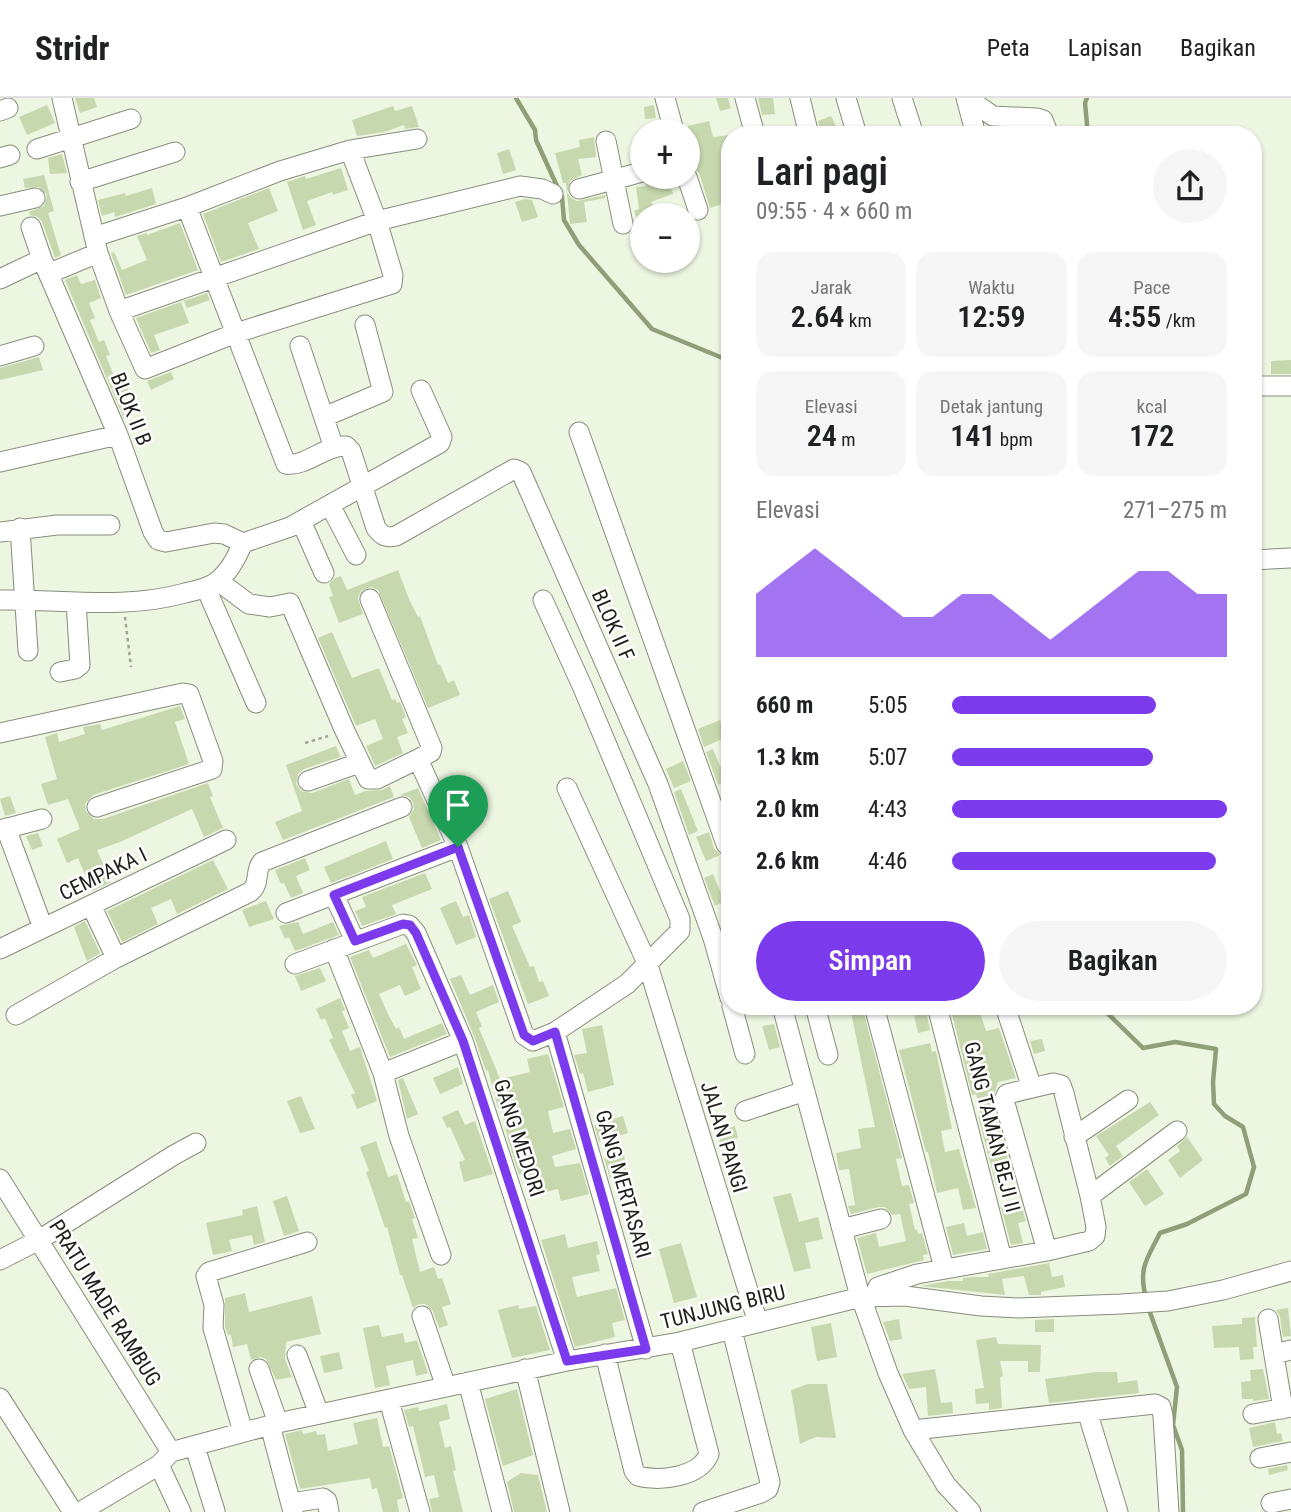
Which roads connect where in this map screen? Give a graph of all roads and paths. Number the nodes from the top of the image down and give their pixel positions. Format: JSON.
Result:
{"nodes":[{"id":1,"x":62,"y":98,"type":"edge"},
{"id":2,"x":665,"y":98,"type":"edge"},
{"id":3,"x":745,"y":98,"type":"edge"},
{"id":4,"x":800,"y":98,"type":"edge"},
{"id":5,"x":846,"y":98,"type":"edge"},
{"id":6,"x":902,"y":98,"type":"edge"},
{"id":7,"x":967,"y":98,"type":"edge"},
{"id":8,"x":993,"y":116,"type":"junction"},
{"id":9,"x":671,"y":119,"type":"edge"},
{"id":10,"x":131,"y":120,"type":"dead end"},
{"id":11,"x":753,"y":126,"type":"edge"},
{"id":12,"x":807,"y":126,"type":"edge"},
{"id":13,"x":854,"y":126,"type":"edge"},
{"id":14,"x":911,"y":126,"type":"edge"},
{"id":15,"x":974,"y":126,"type":"edge"},
{"id":16,"x":996,"y":126,"type":"edge"},
{"id":17,"x":1045,"y":126,"type":"edge"},
{"id":18,"x":71,"y":139,"type":"junction"},
{"id":19,"x":417,"y":139,"type":"dead end"},
{"id":20,"x":606,"y":141,"type":"dead end"},
{"id":21,"x":37,"y":149,"type":"dead end"},
{"id":22,"x":350,"y":150,"type":"junction"},
{"id":23,"x":175,"y":152,"type":"dead end"},
{"id":24,"x":630,"y":175,"type":"edge"},
{"id":25,"x":614,"y":180,"type":"junction"},
{"id":26,"x":80,"y":182,"type":"junction"},
{"id":27,"x":579,"y":189,"type":"dead end"},
{"id":28,"x":553,"y":194,"type":"dead end"},
{"id":29,"x":35,"y":198,"type":"dead end"},
{"id":30,"x":0,"y":206,"type":"edge"},
{"id":31,"x":187,"y":207,"type":"junction"},
{"id":32,"x":377,"y":220,"type":"junction"},
{"id":33,"x":623,"y":224,"type":"dead end"},
{"id":34,"x":31,"y":227,"type":"dead end"},
{"id":35,"x":96,"y":245,"type":"junction"},
{"id":36,"x":46,"y":266,"type":"junction"},
{"id":37,"x":214,"y":278,"type":"junction"},
{"id":38,"x":0,"y":279,"type":"edge"},
{"id":39,"x":119,"y":311,"type":"junction"},
{"id":40,"x":365,"y":325,"type":"dead end"},
{"id":41,"x":236,"y":334,"type":"junction"},
{"id":42,"x":34,"y":346,"type":"dead end"},
{"id":43,"x":300,"y":346,"type":"dead end"},
{"id":44,"x":0,"y":356,"type":"edge"},
{"id":45,"x":1262,"y":386,"type":"edge"},
{"id":46,"x":1291,"y":386,"type":"edge"},
{"id":47,"x":421,"y":390,"type":"dead end"},
{"id":48,"x":324,"y":417,"type":"junction"},
{"id":49,"x":579,"y":432,"type":"dead end"},
{"id":50,"x":118,"y":435,"type":"junction"},
{"id":51,"x":334,"y":448,"type":"junction"},
{"id":52,"x":0,"y":462,"type":"edge"},
{"id":53,"x":363,"y":485,"type":"junction"},
{"id":54,"x":330,"y":505,"type":"junction"},
{"id":55,"x":301,"y":521,"type":"junction"},
{"id":56,"x":110,"y":525,"type":"dead end"},
{"id":57,"x":20,"y":528,"type":"junction"},
{"id":58,"x":0,"y":532,"type":"edge"},
{"id":59,"x":243,"y":543,"type":"junction"},
{"id":60,"x":356,"y":555,"type":"dead end"},
{"id":61,"x":1291,"y":558,"type":"edge"},
{"id":62,"x":1262,"y":560,"type":"edge"},
{"id":63,"x":324,"y":573,"type":"dead end"},
{"id":64,"x":212,"y":584,"type":"junction"},
{"id":65,"x":26,"y":599,"type":"junction"},
{"id":66,"x":370,"y":599,"type":"dead end"},
{"id":67,"x":0,"y":600,"type":"edge"},
{"id":68,"x":543,"y":600,"type":"dead end"},
{"id":69,"x":76,"y":602,"type":"junction"},
{"id":70,"x":123,"y":603,"type":"junction"},
{"id":71,"x":28,"y":651,"type":"dead end"},
{"id":72,"x":131,"y":667,"type":"dead end"},
{"id":73,"x":60,"y":672,"type":"dead end"},
{"id":74,"x":256,"y":703,"type":"dead end"},
{"id":75,"x":344,"y":729,"type":"junction"},
{"id":76,"x":0,"y":733,"type":"edge"},
{"id":77,"x":304,"y":743,"type":"dead end"},
{"id":78,"x":418,"y":759,"type":"junction"},
{"id":79,"x":359,"y":763,"type":"junction"},
{"id":80,"x":308,"y":781,"type":"dead end"},
{"id":81,"x":567,"y":788,"type":"dead end"},
{"id":82,"x":97,"y":807,"type":"dead end"},
{"id":83,"x":402,"y":807,"type":"dead end"},
{"id":84,"x":41,"y":820,"type":"dead end"},
{"id":85,"x":3,"y":829,"type":"edge"},
{"id":86,"x":721,"y":830,"type":"edge"},
{"id":87,"x":226,"y":840,"type":"dead end"},
{"id":88,"x":458,"y":847,"type":"junction"},
{"id":89,"x":334,"y":895,"type":"junction"},
{"id":90,"x":91,"y":905,"type":"junction"},
{"id":91,"x":286,"y":913,"type":"dead end"},
{"id":92,"x":43,"y":928,"type":"junction"},
{"id":93,"x":355,"y":941,"type":"junction"},
{"id":94,"x":0,"y":949,"type":"edge"},
{"id":95,"x":334,"y":949,"type":"junction"},
{"id":96,"x":116,"y":958,"type":"junction"},
{"id":97,"x":295,"y":964,"type":"dead end"},
{"id":98,"x":648,"y":965,"type":"junction"},
{"id":99,"x":721,"y":966,"type":"edge"},
{"id":100,"x":16,"y":1015,"type":"dead end"},
{"id":101,"x":734,"y":1015,"type":"edge"},
{"id":102,"x":784,"y":1015,"type":"edge"},
{"id":103,"x":817,"y":1015,"type":"edge"},
{"id":104,"x":876,"y":1015,"type":"edge"},
{"id":105,"x":939,"y":1015,"type":"edge"},
{"id":106,"x":1008,"y":1015,"type":"edge"},
{"id":107,"x":555,"y":1032,"type":"junction"},
{"id":108,"x":463,"y":1041,"type":"junction"},
{"id":109,"x":745,"y":1054,"type":"dead end"},
{"id":110,"x":828,"y":1055,"type":"dead end"},
{"id":111,"x":383,"y":1073,"type":"junction"},
{"id":112,"x":1032,"y":1087,"type":"junction"},
{"id":113,"x":805,"y":1091,"type":"junction"},
{"id":114,"x":1128,"y":1100,"type":"dead end"},
{"id":115,"x":745,"y":1111,"type":"dead end"},
{"id":116,"x":1177,"y":1131,"type":"dead end"},
{"id":117,"x":1074,"y":1137,"type":"junction"},
{"id":118,"x":197,"y":1143,"type":"dead end"},
{"id":119,"x":0,"y":1179,"type":"edge"},
{"id":120,"x":1090,"y":1196,"type":"junction"},
{"id":121,"x":881,"y":1219,"type":"dead end"},
{"id":122,"x":842,"y":1229,"type":"junction"},
{"id":123,"x":39,"y":1240,"type":"junction"},
{"id":124,"x":307,"y":1242,"type":"dead end"},
{"id":125,"x":1047,"y":1251,"type":"junction"},
{"id":126,"x":440,"y":1255,"type":"dead end"},
{"id":127,"x":1002,"y":1259,"type":"junction"},
{"id":128,"x":0,"y":1260,"type":"edge"},
{"id":129,"x":944,"y":1268,"type":"junction"},
{"id":130,"x":1291,"y":1271,"type":"edge"},
{"id":131,"x":867,"y":1297,"type":"junction"},
{"id":132,"x":422,"y":1316,"type":"dead end"},
{"id":133,"x":1268,"y":1319,"type":"dead end"},
{"id":134,"x":758,"y":1323,"type":"junction"},
{"id":135,"x":732,"y":1330,"type":"junction"},
{"id":136,"x":680,"y":1342,"type":"junction"},
{"id":137,"x":646,"y":1349,"type":"junction"},
{"id":138,"x":1282,"y":1352,"type":"edge"},
{"id":139,"x":606,"y":1354,"type":"junction"},
{"id":140,"x":298,"y":1355,"type":"dead end"},
{"id":141,"x":567,"y":1361,"type":"junction"},
{"id":142,"x":259,"y":1369,"type":"dead end"},
{"id":143,"x":526,"y":1369,"type":"junction"},
{"id":144,"x":468,"y":1382,"type":"junction"},
{"id":145,"x":446,"y":1387,"type":"junction"},
{"id":146,"x":0,"y":1398,"type":"edge"},
{"id":147,"x":389,"y":1400,"type":"junction"},
{"id":148,"x":1287,"y":1408,"type":"edge"},
{"id":149,"x":1087,"y":1411,"type":"junction"},
{"id":150,"x":1253,"y":1413,"type":"dead end"},
{"id":151,"x":319,"y":1414,"type":"junction"},
{"id":152,"x":274,"y":1424,"type":"junction"},
{"id":153,"x":913,"y":1430,"type":"junction"},
{"id":154,"x":243,"y":1432,"type":"junction"},
{"id":155,"x":195,"y":1447,"type":"junction"},
{"id":156,"x":1291,"y":1452,"type":"edge"},
{"id":157,"x":165,"y":1458,"type":"junction"},
{"id":158,"x":1260,"y":1458,"type":"dead end"},
{"id":159,"x":1291,"y":1499,"type":"edge"},
{"id":160,"x":1271,"y":1503,"type":"dead end"},
{"id":161,"x":742,"y":1505,"type":"edge"},
{"id":162,"x":292,"y":1508,"type":"edge"},
{"id":163,"x":215,"y":1511,"type":"edge"},
{"id":164,"x":73,"y":1512,"type":"edge"},
{"id":165,"x":80,"y":1512,"type":"edge"},
{"id":166,"x":181,"y":1512,"type":"edge"},
{"id":167,"x":329,"y":1512,"type":"edge"},
{"id":168,"x":420,"y":1512,"type":"edge"},
{"id":169,"x":502,"y":1512,"type":"edge"},
{"id":170,"x":560,"y":1512,"type":"edge"},
{"id":171,"x":703,"y":1512,"type":"edge"},
{"id":172,"x":971,"y":1512,"type":"edge"},
{"id":173,"x":1118,"y":1512,"type":"edge"},
{"id":174,"x":1169,"y":1512,"type":"edge"}],
"edges":[{"from":1,"to":18,"type":"street"},
{"from":2,"to":9,"type":"street"},
{"from":3,"to":11,"type":"street"},
{"from":4,"to":12,"type":"street"},
{"from":5,"to":13,"type":"street"},
{"from":6,"to":14,"type":"street"},
{"from":7,"to":8,"type":"street"},
{"from":7,"to":15,"type":"street"},
{"from":8,"to":16,"type":"street"},
{"from":8,"to":17,"type":"street"},
{"from":10,"to":18,"type":"street"},
{"from":18,"to":21,"type":"street"},
{"from":18,"to":26,"type":"street"},
{"from":19,"to":22,"type":"street"},
{"from":20,"to":25,"type":"street"},
{"from":22,"to":31,"type":"street"},
{"from":22,"to":32,"type":"street"},
{"from":23,"to":26,"type":"street"},
{"from":24,"to":25,"type":"street"},
{"from":25,"to":27,"type":"street"},
{"from":25,"to":33,"type":"street"},
{"from":26,"to":35,"type":"street"},
{"from":28,"to":32,"type":"street"},
{"from":29,"to":30,"type":"street"},
{"from":31,"to":35,"type":"street"},
{"from":31,"to":37,"type":"street"},
{"from":32,"to":37,"type":"street"},
{"from":32,"to":41,"type":"street"},
{"from":34,"to":36,"type":"street","name":"BLOK II B"},
{"from":35,"to":36,"type":"street"},
{"from":35,"to":39,"type":"street"},
{"from":36,"to":38,"type":"street"},
{"from":36,"to":50,"type":"street","name":"BLOK II B"},
{"from":37,"to":39,"type":"street"},
{"from":37,"to":41,"type":"street"},
{"from":39,"to":41,"type":"street"},
{"from":40,"to":48,"type":"street"},
{"from":41,"to":51,"type":"street"},
{"from":42,"to":44,"type":"street"},
{"from":43,"to":48,"type":"street"},
{"from":45,"to":46,"type":"street"},
{"from":47,"to":53,"type":"street"},
{"from":48,"to":51,"type":"street"},
{"from":49,"to":86,"type":"street"},
{"from":50,"to":52,"type":"street"},
{"from":50,"to":59,"type":"street","name":"BLOK II B"},
{"from":51,"to":53,"type":"street"},
{"from":53,"to":54,"type":"street"},
{"from":53,"to":99,"type":"street","name":"BLOK II F"},
{"from":54,"to":55,"type":"street"},
{"from":54,"to":60,"type":"street"},
{"from":55,"to":59,"type":"street"},
{"from":55,"to":63,"type":"street"},
{"from":56,"to":57,"type":"street"},
{"from":57,"to":58,"type":"street"},
{"from":57,"to":65,"type":"street"},
{"from":59,"to":64,"type":"street"},
{"from":61,"to":62,"type":"street"},
{"from":64,"to":70,"type":"street"},
{"from":64,"to":74,"type":"street"},
{"from":64,"to":75,"type":"street"},
{"from":65,"to":67,"type":"street"},
{"from":65,"to":69,"type":"street"},
{"from":65,"to":71,"type":"street"},
{"from":66,"to":78,"type":"street"},
{"from":68,"to":98,"type":"street"},
{"from":69,"to":70,"type":"street"},
{"from":69,"to":73,"type":"street"},
{"from":70,"to":72,"type":"path"},
{"from":75,"to":77,"type":"path"},
{"from":75,"to":79,"type":"street"},
{"from":76,"to":82,"type":"street"},
{"from":78,"to":79,"type":"street"},
{"from":78,"to":88,"type":"street"},
{"from":79,"to":80,"type":"street"},
{"from":81,"to":98,"type":"street","name":"JALAN PANGI"},
{"from":83,"to":96,"type":"street"},
{"from":84,"to":85,"type":"street"},
{"from":85,"to":92,"type":"street"},
{"from":87,"to":90,"type":"street","name":"CEMPAKA I"},
{"from":88,"to":89,"type":"street"},
{"from":88,"to":107,"type":"street"},
{"from":89,"to":91,"type":"street"},
{"from":89,"to":93,"type":"street"},
{"from":90,"to":92,"type":"street","name":"CEMPAKA I"},
{"from":90,"to":96,"type":"street"},
{"from":92,"to":94,"type":"street","name":"CEMPAKA I"},
{"from":93,"to":95,"type":"street"},
{"from":93,"to":108,"type":"street","name":"GANG MEDORI"},
{"from":95,"to":97,"type":"street"},
{"from":95,"to":111,"type":"street"},
{"from":96,"to":100,"type":"street"},
{"from":98,"to":107,"type":"street"},
{"from":98,"to":134,"type":"street","name":"JALAN PANGI"},
{"from":101,"to":109,"type":"street"},
{"from":102,"to":113,"type":"street"},
{"from":103,"to":110,"type":"street"},
{"from":104,"to":129,"type":"street"},
{"from":105,"to":127,"type":"street","name":"GANG TAMAN BEJI II"},
{"from":106,"to":112,"type":"street","name":"GANG TAMAN BEJI II"},
{"from":107,"to":137,"type":"street","name":"GANG MERTASARI"},
{"from":108,"to":111,"type":"street"},
{"from":108,"to":141,"type":"street","name":"GANG MEDORI"},
{"from":111,"to":126,"type":"street"},
{"from":112,"to":117,"type":"street"},
{"from":112,"to":125,"type":"street"},
{"from":113,"to":115,"type":"street"},
{"from":113,"to":122,"type":"street"},
{"from":114,"to":117,"type":"street"},
{"from":116,"to":120,"type":"street"},
{"from":117,"to":120,"type":"street"},
{"from":118,"to":123,"type":"street"},
{"from":119,"to":123,"type":"street","name":"PRATU MADE RAMBUG"},
{"from":120,"to":125,"type":"street"},
{"from":121,"to":122,"type":"street"},
{"from":122,"to":131,"type":"street"},
{"from":123,"to":128,"type":"street"},
{"from":123,"to":157,"type":"street","name":"PRATU MADE RAMBUG"},
{"from":124,"to":154,"type":"street"},
{"from":125,"to":127,"type":"street"},
{"from":127,"to":129,"type":"street"},
{"from":129,"to":131,"type":"street"},
{"from":130,"to":131,"type":"street","name":"TUNJUNG BIRU"},
{"from":131,"to":134,"type":"street","name":"TUNJUNG BIRU"},
{"from":131,"to":153,"type":"street"},
{"from":132,"to":145,"type":"street"},
{"from":133,"to":138,"type":"street"},
{"from":134,"to":135,"type":"street","name":"TUNJUNG BIRU"},
{"from":135,"to":136,"type":"street","name":"TUNJUNG BIRU"},
{"from":135,"to":161,"type":"street"},
{"from":136,"to":137,"type":"street","name":"TUNJUNG BIRU"},
{"from":136,"to":139,"type":"street"},
{"from":137,"to":139,"type":"street","name":"TUNJUNG BIRU"},
{"from":138,"to":148,"type":"street"},
{"from":139,"to":141,"type":"street","name":"TUNJUNG BIRU"},
{"from":140,"to":151,"type":"street"},
{"from":141,"to":143,"type":"street","name":"TUNJUNG BIRU"},
{"from":142,"to":152,"type":"street"},
{"from":143,"to":144,"type":"street","name":"TUNJUNG BIRU"},
{"from":143,"to":170,"type":"street"},
{"from":144,"to":145,"type":"street","name":"TUNJUNG BIRU"},
{"from":144,"to":169,"type":"street"},
{"from":145,"to":147,"type":"street","name":"TUNJUNG BIRU"},
{"from":146,"to":164,"type":"street"},
{"from":147,"to":151,"type":"street","name":"TUNJUNG BIRU"},
{"from":147,"to":168,"type":"street"},
{"from":148,"to":150,"type":"street"},
{"from":149,"to":153,"type":"street"},
{"from":149,"to":173,"type":"street"},
{"from":149,"to":174,"type":"street"},
{"from":151,"to":152,"type":"street","name":"TUNJUNG BIRU"},
{"from":152,"to":154,"type":"street","name":"TUNJUNG BIRU"},
{"from":152,"to":162,"type":"street"},
{"from":153,"to":172,"type":"street"},
{"from":154,"to":155,"type":"street","name":"TUNJUNG BIRU"},
{"from":155,"to":157,"type":"street","name":"TUNJUNG BIRU"},
{"from":155,"to":163,"type":"street"},
{"from":156,"to":158,"type":"street"},
{"from":157,"to":165,"type":"street","name":"TUNJUNG BIRU"},
{"from":157,"to":166,"type":"street","name":"PRATU MADE RAMBUG"},
{"from":159,"to":160,"type":"street"},
{"from":161,"to":171,"type":"street"},
{"from":162,"to":167,"type":"street"}]}
